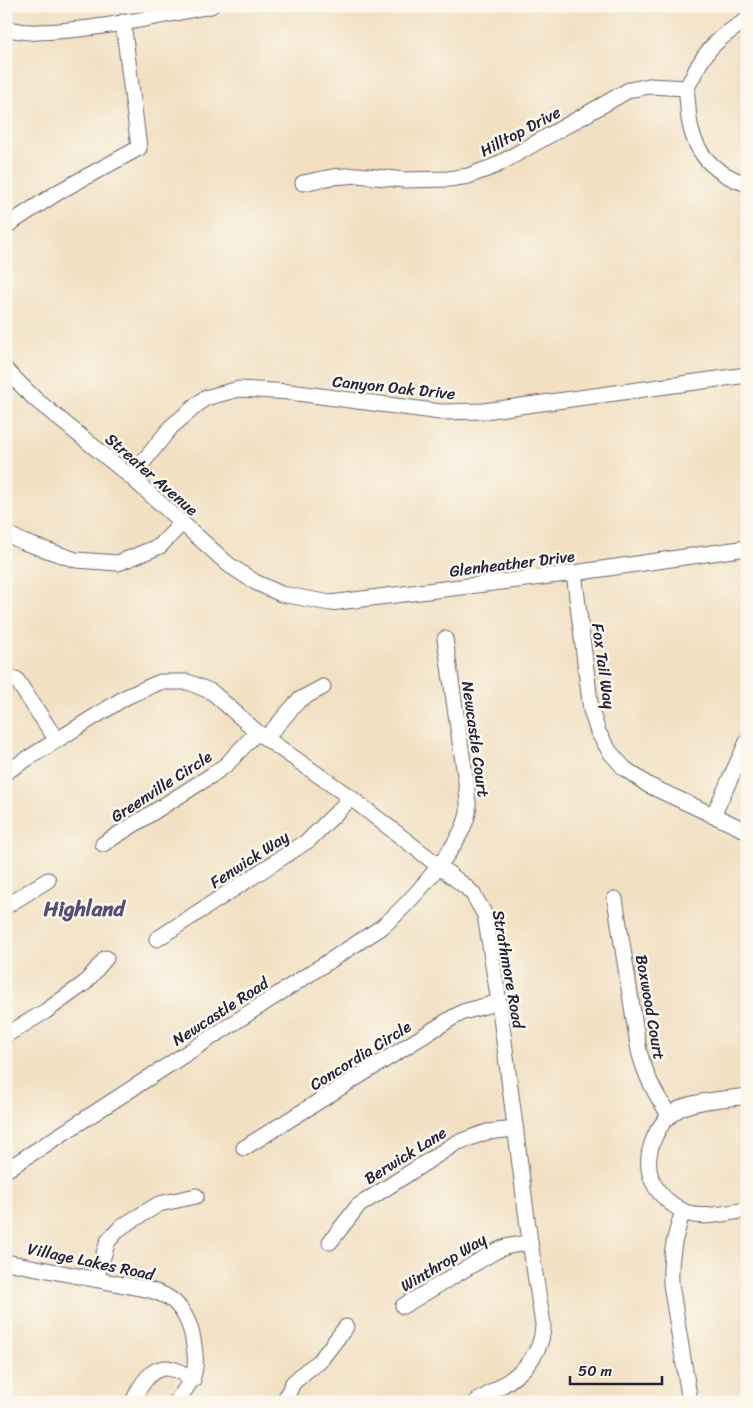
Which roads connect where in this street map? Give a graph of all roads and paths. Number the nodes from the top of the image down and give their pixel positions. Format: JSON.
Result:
{"nodes":[{"id":1,"x":210,"y":6,"type":"edge"},
{"id":2,"x":747,"y":20,"type":"edge"},
{"id":3,"x":123,"y":22,"type":"junction"},
{"id":4,"x":6,"y":29,"type":"edge"},
{"id":5,"x":687,"y":88,"type":"junction"},
{"id":6,"x":303,"y":183,"type":"dead end"},
{"id":7,"x":747,"y":184,"type":"edge"},
{"id":8,"x":6,"y":226,"type":"edge"},
{"id":9,"x":6,"y":370,"type":"edge"},
{"id":10,"x":747,"y":375,"type":"edge"},
{"id":11,"x":131,"y":477,"type":"junction"},
{"id":12,"x":182,"y":523,"type":"junction"},
{"id":13,"x":6,"y":533,"type":"edge"},
{"id":14,"x":747,"y":548,"type":"edge"},
{"id":15,"x":574,"y":573,"type":"junction"},
{"id":16,"x":281,"y":594,"type":"joint"},
{"id":17,"x":445,"y":639,"type":"dead end"},
{"id":18,"x":16,"y":679,"type":"dead end"},
{"id":19,"x":323,"y":687,"type":"dead end"},
{"id":20,"x":261,"y":735,"type":"junction"},
{"id":21,"x":56,"y":739,"type":"junction"},
{"id":22,"x":747,"y":742,"type":"edge"},
{"id":23,"x":6,"y":772,"type":"edge"},
{"id":24,"x":351,"y":798,"type":"junction"},
{"id":25,"x":713,"y":816,"type":"junction"},
{"id":26,"x":747,"y":831,"type":"edge"},
{"id":27,"x":103,"y":844,"type":"dead end"},
{"id":28,"x":438,"y":865,"type":"junction"},
{"id":29,"x":48,"y":880,"type":"dead end"},
{"id":30,"x":615,"y":898,"type":"dead end"},
{"id":31,"x":6,"y":906,"type":"edge"},
{"id":32,"x":157,"y":938,"type":"dead end"},
{"id":33,"x":106,"y":958,"type":"dead end"},
{"id":34,"x":499,"y":1002,"type":"junction"},
{"id":35,"x":6,"y":1035,"type":"edge"},
{"id":36,"x":747,"y":1096,"type":"edge"},
{"id":37,"x":670,"y":1116,"type":"junction"},
{"id":38,"x":516,"y":1129,"type":"junction"},
{"id":39,"x":244,"y":1148,"type":"dead end"},
{"id":40,"x":6,"y":1170,"type":"edge"},
{"id":41,"x":196,"y":1196,"type":"dead end"},
{"id":42,"x":747,"y":1210,"type":"edge"},
{"id":43,"x":682,"y":1211,"type":"junction"},
{"id":44,"x":330,"y":1242,"type":"dead end"},
{"id":45,"x":530,"y":1242,"type":"junction"},
{"id":46,"x":6,"y":1262,"type":"edge"},
{"id":47,"x":96,"y":1279,"type":"junction"},
{"id":48,"x":403,"y":1306,"type":"dead end"},
{"id":49,"x":346,"y":1327,"type":"dead end"},
{"id":50,"x":193,"y":1380,"type":"junction"},
{"id":51,"x":133,"y":1402,"type":"edge"},
{"id":52,"x":176,"y":1402,"type":"edge"},
{"id":53,"x":284,"y":1402,"type":"edge"},
{"id":54,"x":476,"y":1402,"type":"edge"},
{"id":55,"x":690,"y":1402,"type":"edge"}],
"edges":[{"from":1,"to":3,"type":"street"},
{"from":2,"to":5,"type":"street"},
{"from":3,"to":4,"type":"street"},
{"from":3,"to":8,"type":"street"},
{"from":5,"to":6,"type":"street","name":"Hilltop Drive"},
{"from":5,"to":7,"type":"street"},
{"from":9,"to":11,"type":"street","name":"Streater Avenue"},
{"from":10,"to":11,"type":"street","name":"Canyon Oak Drive"},
{"from":11,"to":12,"type":"street","name":"Streater Avenue"},
{"from":12,"to":13,"type":"street"},
{"from":12,"to":16,"type":"street","name":"Streater Avenue"},
{"from":14,"to":15,"type":"street","name":"Glenheather Drive"},
{"from":15,"to":16,"type":"street","name":"Glenheather Drive"},
{"from":15,"to":25,"type":"street","name":"Fox Tail Way"},
{"from":17,"to":28,"type":"street","name":"Newcastle Court"},
{"from":18,"to":21,"type":"street"},
{"from":19,"to":20,"type":"street","name":"Greenville Circle"},
{"from":20,"to":21,"type":"street","name":"Strathmore Road"},
{"from":20,"to":24,"type":"street","name":"Strathmore Road"},
{"from":20,"to":27,"type":"street","name":"Greenville Circle"},
{"from":21,"to":23,"type":"street"},
{"from":22,"to":25,"type":"street"},
{"from":24,"to":28,"type":"street","name":"Strathmore Road"},
{"from":24,"to":32,"type":"street","name":"Fenwick Way"},
{"from":25,"to":26,"type":"street","name":"Fox Tail Way"},
{"from":28,"to":34,"type":"street","name":"Strathmore Road"},
{"from":28,"to":40,"type":"street","name":"Newcastle Road"},
{"from":29,"to":31,"type":"street"},
{"from":30,"to":37,"type":"street","name":"Boxwood Court"},
{"from":33,"to":35,"type":"street"},
{"from":34,"to":38,"type":"street","name":"Strathmore Road"},
{"from":34,"to":39,"type":"street","name":"Concordia Circle"},
{"from":36,"to":37,"type":"street"},
{"from":37,"to":43,"type":"street"},
{"from":38,"to":44,"type":"street","name":"Berwick Lane"},
{"from":38,"to":45,"type":"street","name":"Strathmore Road"},
{"from":41,"to":47,"type":"street"},
{"from":42,"to":43,"type":"street"},
{"from":43,"to":55,"type":"street"},
{"from":45,"to":48,"type":"street","name":"Winthrop Way"},
{"from":45,"to":54,"type":"street","name":"Strathmore Road"},
{"from":46,"to":47,"type":"street","name":"Village Lakes Road"},
{"from":47,"to":50,"type":"street","name":"Village Lakes Road"},
{"from":49,"to":53,"type":"street"},
{"from":50,"to":51,"type":"street"},
{"from":50,"to":52,"type":"street","name":"Village Lakes Road"}]}
